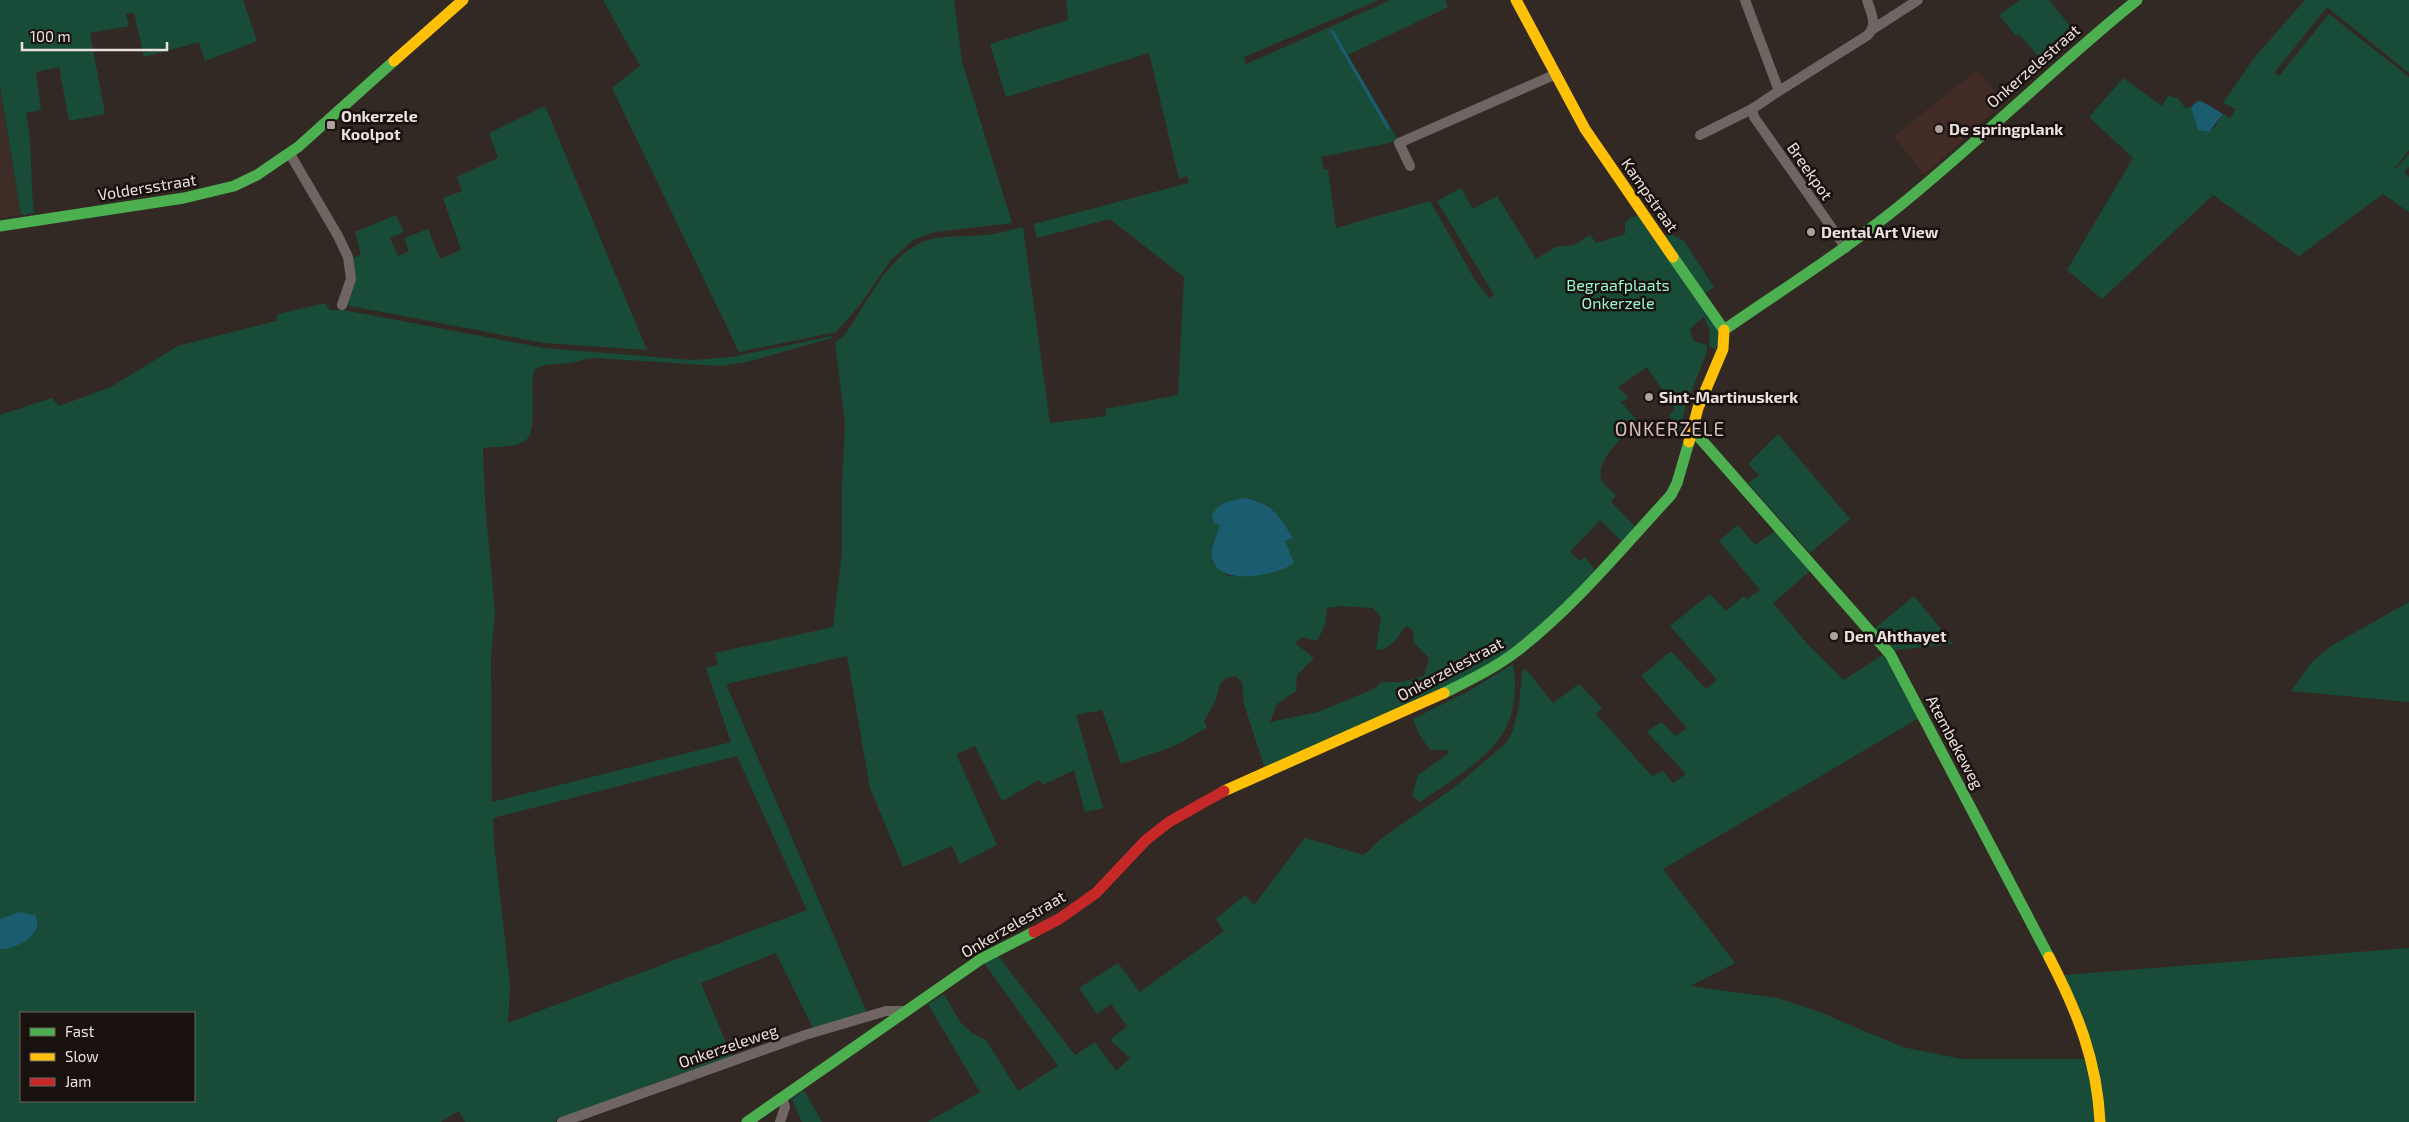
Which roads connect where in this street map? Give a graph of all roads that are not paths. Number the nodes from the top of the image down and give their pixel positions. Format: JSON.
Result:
{"nodes":[{"id":1,"x":463,"y":0,"type":"edge"},
{"id":2,"x":1516,"y":0,"type":"edge"},
{"id":3,"x":1745,"y":0,"type":"edge"},
{"id":4,"x":1866,"y":0,"type":"edge"},
{"id":5,"x":1918,"y":0,"type":"edge"},
{"id":6,"x":2137,"y":0,"type":"edge"},
{"id":7,"x":1873,"y":29,"type":"junction"},
{"id":8,"x":1554,"y":75,"type":"junction"},
{"id":9,"x":1780,"y":91,"type":"junction"},
{"id":10,"x":1752,"y":109,"type":"junction"},
{"id":11,"x":1700,"y":135,"type":"dead end"},
{"id":12,"x":290,"y":154,"type":"junction"},
{"id":13,"x":1410,"y":166,"type":"dead end"},
{"id":14,"x":0,"y":226,"type":"edge"},
{"id":15,"x":1846,"y":248,"type":"junction"},
{"id":16,"x":342,"y":306,"type":"dead end"},
{"id":17,"x":1724,"y":330,"type":"junction"},
{"id":18,"x":1691,"y":428,"type":"junction"},
{"id":19,"x":906,"y":1011,"type":"junction"},
{"id":20,"x":782,"y":1097,"type":"junction"},
{"id":21,"x":562,"y":1122,"type":"edge"},
{"id":22,"x":747,"y":1122,"type":"edge"},
{"id":23,"x":780,"y":1122,"type":"edge"},
{"id":24,"x":2100,"y":1122,"type":"edge"}],
"edges":[{"from":1,"to":12,"type":"street","name":"Voldersstraat"},
{"from":2,"to":8,"type":"street","name":"Kampstraat"},
{"from":3,"to":9,"type":"street"},
{"from":4,"to":7,"type":"street"},
{"from":5,"to":7,"type":"street"},
{"from":6,"to":15,"type":"street","name":"Onkerzelestraat"},
{"from":7,"to":9,"type":"street"},
{"from":8,"to":13,"type":"street"},
{"from":8,"to":17,"type":"street","name":"Kampstraat"},
{"from":9,"to":10,"type":"street"},
{"from":10,"to":11,"type":"street"},
{"from":10,"to":15,"type":"street","name":"Breekpot"},
{"from":12,"to":14,"type":"street","name":"Voldersstraat"},
{"from":12,"to":16,"type":"street"},
{"from":15,"to":17,"type":"street","name":"Onkerzelestraat"},
{"from":17,"to":18,"type":"street","name":"Onkerzelestraat"},
{"from":18,"to":19,"type":"street","name":"Onkerzelestraat"},
{"from":18,"to":24,"type":"street","name":"Atembekeweg"},
{"from":19,"to":20,"type":"street","name":"Onkerzelestraat"},
{"from":19,"to":21,"type":"street","name":"Onkerzeleweg"},
{"from":20,"to":22,"type":"street","name":"Onkerzelestraat"},
{"from":20,"to":23,"type":"street"}]}
